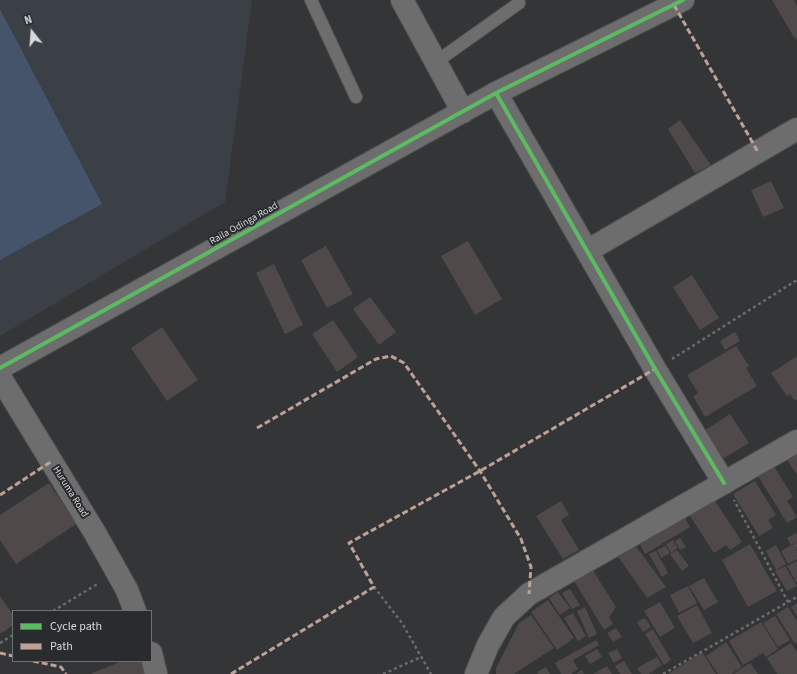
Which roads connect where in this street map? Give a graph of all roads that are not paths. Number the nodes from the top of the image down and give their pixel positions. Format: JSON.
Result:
{"nodes":[{"id":1,"x":311,"y":0,"type":"edge"},
{"id":2,"x":402,"y":0,"type":"edge"},
{"id":3,"x":683,"y":0,"type":"edge"},
{"id":4,"x":519,"y":3,"type":"dead end"},
{"id":5,"x":436,"y":62,"type":"junction"},
{"id":6,"x":496,"y":93,"type":"junction"},
{"id":7,"x":356,"y":97,"type":"dead end"},
{"id":8,"x":464,"y":112,"type":"junction"},
{"id":9,"x":797,"y":129,"type":"edge"},
{"id":10,"x":587,"y":251,"type":"junction"},
{"id":11,"x":0,"y":368,"type":"edge"},
{"id":12,"x":0,"y":377,"type":"edge"},
{"id":13,"x":797,"y":441,"type":"edge"},
{"id":14,"x":724,"y":483,"type":"junction"},
{"id":15,"x":135,"y":610,"type":"edge"},
{"id":16,"x":152,"y":657,"type":"edge"},
{"id":17,"x":156,"y":674,"type":"edge"},
{"id":18,"x":476,"y":674,"type":"edge"}],
"edges":[{"from":1,"to":7,"type":"lane"},
{"from":2,"to":5,"type":"street"},
{"from":3,"to":6,"type":"street","name":"Raila Odinga Road"},
{"from":4,"to":5,"type":"lane"},
{"from":5,"to":8,"type":"street"},
{"from":6,"to":8,"type":"street","name":"Raila Odinga Road"},
{"from":6,"to":10,"type":"street"},
{"from":8,"to":11,"type":"street","name":"Raila Odinga Road"},
{"from":9,"to":10,"type":"street"},
{"from":10,"to":14,"type":"street"},
{"from":12,"to":15,"type":"street","name":"Huruma Road"},
{"from":13,"to":14,"type":"street"},
{"from":14,"to":18,"type":"street"},
{"from":16,"to":17,"type":"street"}]}
